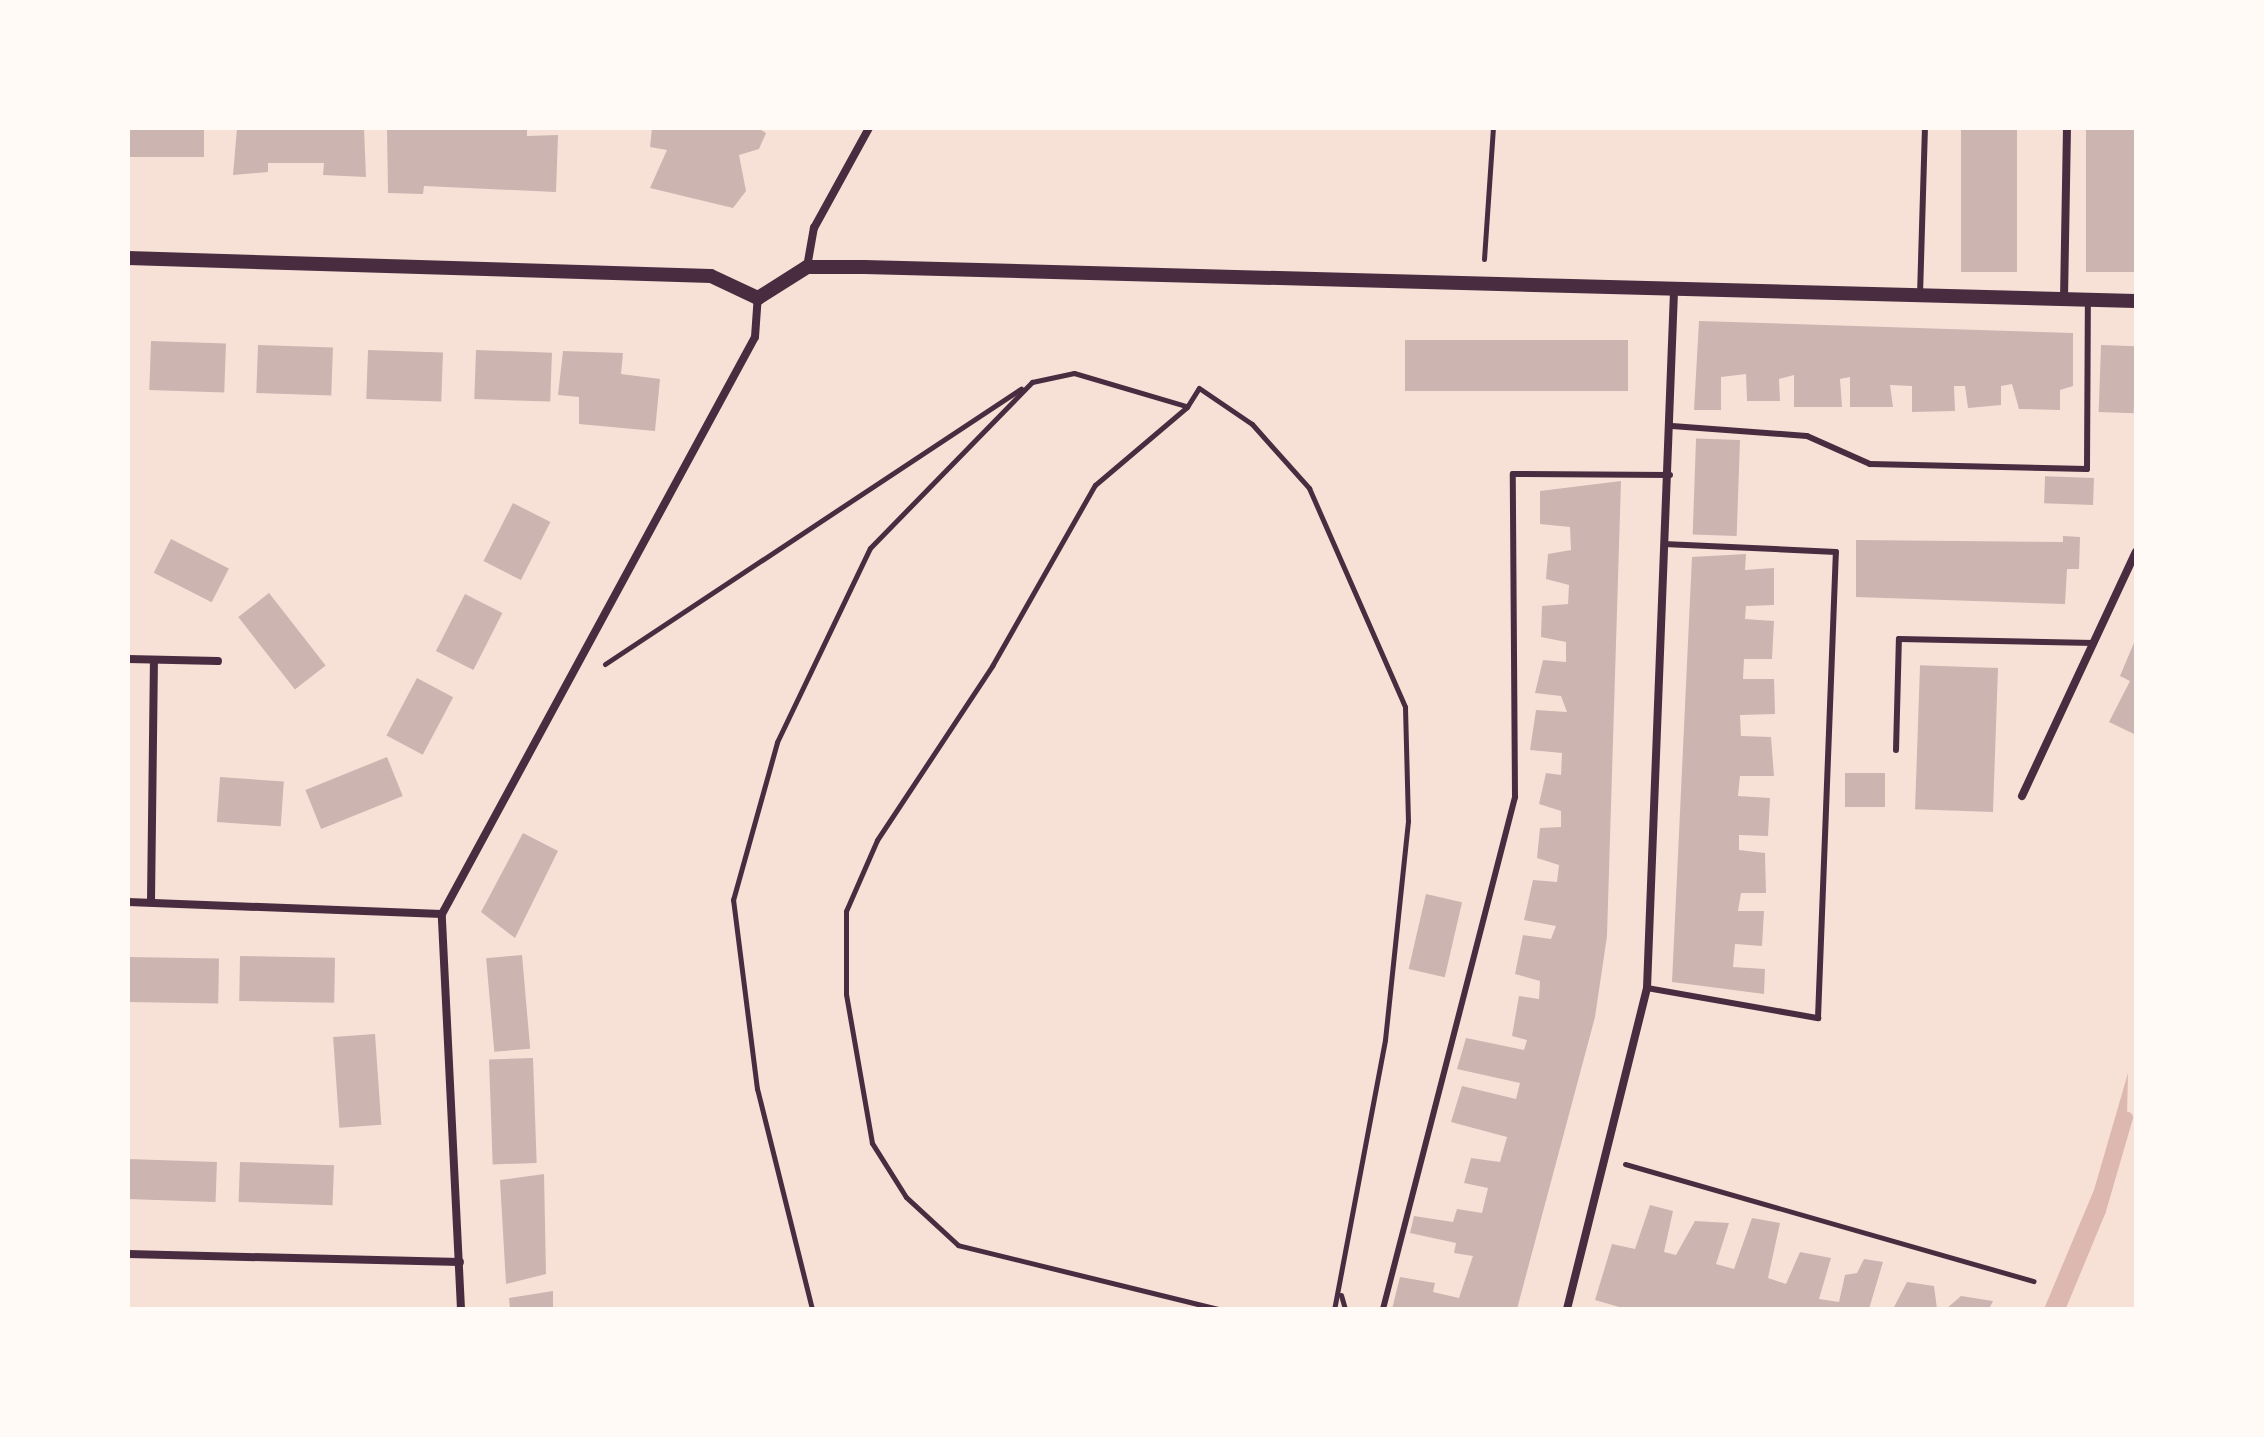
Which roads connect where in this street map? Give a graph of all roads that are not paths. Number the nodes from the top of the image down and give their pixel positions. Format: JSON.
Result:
{"nodes":[{"id":1,"x":869,"y":128,"type":"edge"},
{"id":2,"x":1925,"y":128,"type":"edge"},
{"id":3,"x":2067,"y":128,"type":"edge"},
{"id":4,"x":128,"y":258,"type":"edge"},
{"id":5,"x":807,"y":267,"type":"junction"},
{"id":6,"x":1674,"y":292,"type":"junction"},
{"id":7,"x":1920,"y":295,"type":"junction"},
{"id":8,"x":758,"y":298,"type":"junction"},
{"id":9,"x":2064,"y":299,"type":"junction"},
{"id":10,"x":2088,"y":300,"type":"junction"},
{"id":11,"x":2136,"y":301,"type":"edge"},
{"id":12,"x":1672,"y":426,"type":"junction"},
{"id":13,"x":1670,"y":475,"type":"junction"},
{"id":14,"x":1669,"y":544,"type":"junction"},
{"id":15,"x":2136,"y":552,"type":"edge"},
{"id":16,"x":2094,"y":643,"type":"junction"},
{"id":17,"x":128,"y":659,"type":"edge"},
{"id":18,"x":154,"y":661,"type":"junction"},
{"id":19,"x":218,"y":661,"type":"dead end"},
{"id":20,"x":1896,"y":750,"type":"dead end"},
{"id":21,"x":2022,"y":796,"type":"dead end"},
{"id":22,"x":128,"y":902,"type":"edge"},
{"id":23,"x":151,"y":902,"type":"junction"},
{"id":24,"x":442,"y":914,"type":"junction"},
{"id":25,"x":1647,"y":988,"type":"junction"},
{"id":26,"x":128,"y":1254,"type":"edge"},
{"id":27,"x":460,"y":1262,"type":"junction"},
{"id":28,"x":461,"y":1309,"type":"edge"},
{"id":29,"x":1383,"y":1309,"type":"edge"},
{"id":30,"x":1567,"y":1309,"type":"edge"}],
"edges":[{"from":1,"to":5,"type":"street"},
{"from":2,"to":7,"type":"lane"},
{"from":3,"to":9,"type":"street"},
{"from":4,"to":8,"type":"street"},
{"from":5,"to":6,"type":"street"},
{"from":5,"to":8,"type":"street"},
{"from":6,"to":7,"type":"street"},
{"from":6,"to":12,"type":"street"},
{"from":7,"to":9,"type":"street"},
{"from":8,"to":24,"type":"street"},
{"from":9,"to":10,"type":"street"},
{"from":10,"to":11,"type":"street"},
{"from":10,"to":12,"type":"lane"},
{"from":12,"to":13,"type":"street"},
{"from":13,"to":14,"type":"street"},
{"from":13,"to":29,"type":"lane"},
{"from":14,"to":25,"type":"street"},
{"from":14,"to":25,"type":"lane"},
{"from":15,"to":16,"type":"street"},
{"from":16,"to":20,"type":"lane"},
{"from":16,"to":21,"type":"street"},
{"from":17,"to":18,"type":"street"},
{"from":18,"to":19,"type":"street"},
{"from":18,"to":23,"type":"street"},
{"from":22,"to":23,"type":"street"},
{"from":23,"to":24,"type":"street"},
{"from":24,"to":27,"type":"street"},
{"from":25,"to":30,"type":"street"},
{"from":26,"to":27,"type":"street"},
{"from":27,"to":28,"type":"street"}]}
